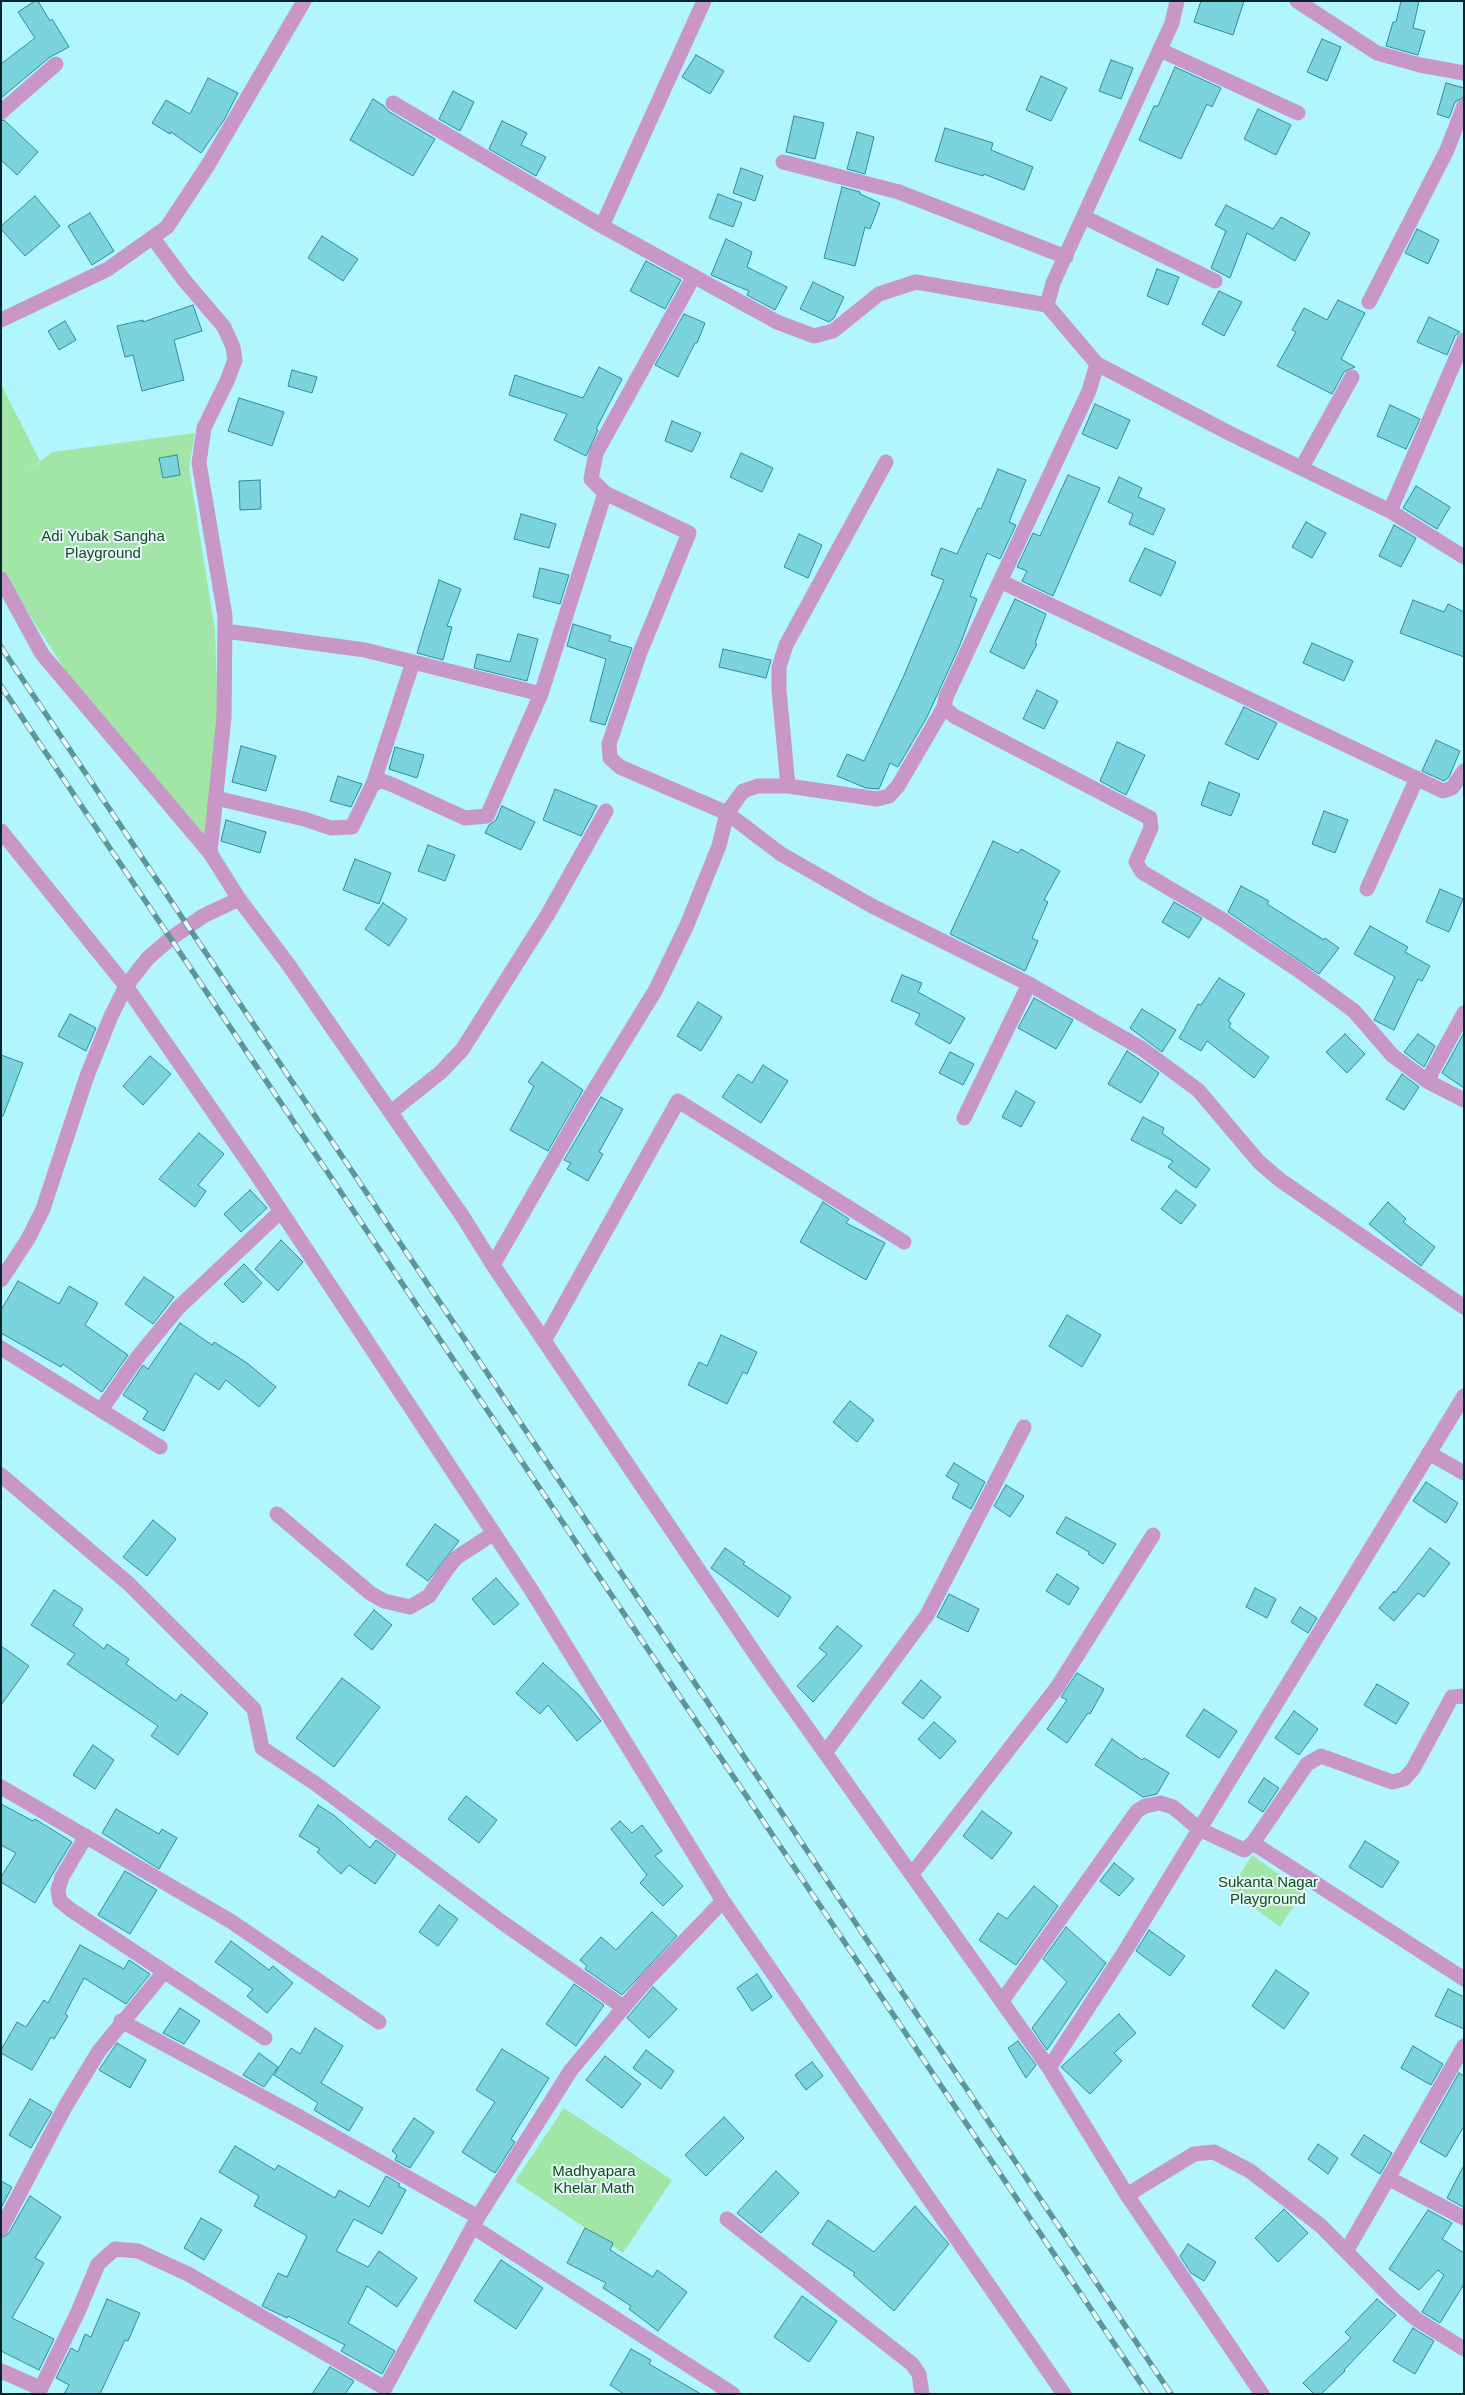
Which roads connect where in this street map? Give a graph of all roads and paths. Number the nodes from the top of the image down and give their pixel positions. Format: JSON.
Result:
{"nodes":[{"id":1,"x":304,"y":1,"type":"edge"},
{"id":2,"x":704,"y":1,"type":"edge"},
{"id":3,"x":1177,"y":1,"type":"edge"},
{"id":4,"x":1297,"y":1,"type":"edge"},
{"id":5,"x":1160,"y":50,"type":"junction"},
{"id":6,"x":56,"y":64,"type":"dead end"},
{"id":7,"x":1464,"y":72,"type":"edge"},
{"id":8,"x":393,"y":102,"type":"dead end"},
{"id":9,"x":1464,"y":106,"type":"edge"},
{"id":10,"x":1,"y":112,"type":"edge"},
{"id":11,"x":1298,"y":113,"type":"dead end"},
{"id":12,"x":783,"y":162,"type":"dead end"},
{"id":13,"x":1084,"y":216,"type":"junction"},
{"id":14,"x":602,"y":226,"type":"junction"},
{"id":15,"x":153,"y":238,"type":"junction"},
{"id":16,"x":1066,"y":257,"type":"junction"},
{"id":17,"x":694,"y":276,"type":"junction"},
{"id":18,"x":1215,"y":281,"type":"dead end"},
{"id":19,"x":1369,"y":302,"type":"dead end"},
{"id":20,"x":1047,"y":305,"type":"junction"},
{"id":21,"x":1,"y":320,"type":"edge"},
{"id":22,"x":1464,"y":340,"type":"edge"},
{"id":23,"x":1097,"y":364,"type":"junction"},
{"id":24,"x":1458,"y":369,"type":"edge"},
{"id":25,"x":1352,"y":377,"type":"dead end"},
{"id":26,"x":886,"y":462,"type":"dead end"},
{"id":27,"x":1302,"y":467,"type":"junction"},
{"id":28,"x":605,"y":493,"type":"junction"},
{"id":29,"x":1390,"y":511,"type":"junction"},
{"id":30,"x":1464,"y":557,"type":"edge"},
{"id":31,"x":1,"y":579,"type":"edge"},
{"id":32,"x":1002,"y":582,"type":"junction"},
{"id":33,"x":224,"y":631,"type":"junction"},
{"id":34,"x":413,"y":662,"type":"junction"},
{"id":35,"x":541,"y":694,"type":"junction"},
{"id":36,"x":944,"y":707,"type":"junction"},
{"id":37,"x":1464,"y":771,"type":"edge"},
{"id":38,"x":1417,"y":778,"type":"junction"},
{"id":39,"x":373,"y":784,"type":"junction"},
{"id":40,"x":788,"y":786,"type":"junction"},
{"id":41,"x":216,"y":798,"type":"junction"},
{"id":42,"x":606,"y":811,"type":"dead end"},
{"id":43,"x":727,"y":814,"type":"junction"},
{"id":44,"x":1,"y":831,"type":"edge"},
{"id":45,"x":210,"y":853,"type":"junction"},
{"id":46,"x":1367,"y":889,"type":"dead end"},
{"id":47,"x":238,"y":899,"type":"junction"},
{"id":48,"x":1029,"y":984,"type":"junction"},
{"id":49,"x":126,"y":986,"type":"junction"},
{"id":50,"x":1464,"y":1013,"type":"edge"},
{"id":51,"x":1427,"y":1081,"type":"junction"},
{"id":52,"x":1464,"y":1100,"type":"edge"},
{"id":53,"x":391,"y":1112,"type":"junction"},
{"id":54,"x":964,"y":1118,"type":"dead end"},
{"id":55,"x":280,"y":1212,"type":"junction"},
{"id":56,"x":904,"y":1242,"type":"dead end"},
{"id":57,"x":493,"y":1265,"type":"junction"},
{"id":58,"x":1,"y":1280,"type":"edge"},
{"id":59,"x":1464,"y":1307,"type":"edge"},
{"id":60,"x":544,"y":1341,"type":"junction"},
{"id":61,"x":1,"y":1348,"type":"edge"},
{"id":62,"x":1464,"y":1396,"type":"edge"},
{"id":63,"x":101,"y":1410,"type":"junction"},
{"id":64,"x":1024,"y":1427,"type":"dead end"},
{"id":65,"x":160,"y":1447,"type":"dead end"},
{"id":66,"x":1428,"y":1454,"type":"junction"},
{"id":67,"x":1464,"y":1473,"type":"edge"},
{"id":68,"x":1,"y":1475,"type":"edge"},
{"id":69,"x":277,"y":1514,"type":"dead end"},
{"id":70,"x":494,"y":1534,"type":"junction"},
{"id":71,"x":1153,"y":1535,"type":"dead end"},
{"id":72,"x":1464,"y":1696,"type":"edge"},
{"id":73,"x":825,"y":1753,"type":"junction"},
{"id":74,"x":1,"y":1787,"type":"edge"},
{"id":75,"x":1199,"y":1828,"type":"junction"},
{"id":76,"x":86,"y":1836,"type":"junction"},
{"id":77,"x":1253,"y":1843,"type":"junction"},
{"id":78,"x":912,"y":1874,"type":"junction"},
{"id":79,"x":723,"y":1901,"type":"junction"},
{"id":80,"x":164,"y":1972,"type":"junction"},
{"id":81,"x":1464,"y":1979,"type":"edge"},
{"id":82,"x":1002,"y":2001,"type":"junction"},
{"id":83,"x":623,"y":2007,"type":"junction"},
{"id":84,"x":121,"y":2021,"type":"junction"},
{"id":85,"x":379,"y":2022,"type":"dead end"},
{"id":86,"x":265,"y":2038,"type":"dead end"},
{"id":87,"x":1464,"y":2046,"type":"edge"},
{"id":88,"x":1049,"y":2068,"type":"junction"},
{"id":89,"x":1388,"y":2178,"type":"junction"},
{"id":90,"x":1127,"y":2195,"type":"junction"},
{"id":91,"x":1464,"y":2218,"type":"edge"},
{"id":92,"x":727,"y":2219,"type":"dead end"},
{"id":93,"x":475,"y":2222,"type":"junction"},
{"id":94,"x":1,"y":2229,"type":"edge"},
{"id":95,"x":1347,"y":2250,"type":"junction"},
{"id":96,"x":1464,"y":2349,"type":"edge"},
{"id":97,"x":1,"y":2372,"type":"edge"},
{"id":98,"x":39,"y":2391,"type":"edge"},
{"id":99,"x":384,"y":2391,"type":"edge"},
{"id":100,"x":733,"y":2394,"type":"edge"},
{"id":101,"x":922,"y":2394,"type":"edge"},
{"id":102,"x":1064,"y":2394,"type":"edge"},
{"id":103,"x":1262,"y":2394,"type":"edge"}],
"edges":[{"from":1,"to":15,"type":"street"},
{"from":2,"to":14,"type":"street"},
{"from":3,"to":5,"type":"street"},
{"from":4,"to":7,"type":"street"},
{"from":5,"to":11,"type":"street"},
{"from":5,"to":13,"type":"street"},
{"from":6,"to":10,"type":"street"},
{"from":8,"to":14,"type":"street"},
{"from":9,"to":19,"type":"street"},
{"from":12,"to":16,"type":"street"},
{"from":13,"to":16,"type":"street"},
{"from":13,"to":18,"type":"street"},
{"from":14,"to":17,"type":"street"},
{"from":15,"to":21,"type":"street"},
{"from":15,"to":33,"type":"street"},
{"from":16,"to":20,"type":"street"},
{"from":17,"to":20,"type":"street"},
{"from":17,"to":28,"type":"street"},
{"from":20,"to":23,"type":"street"},
{"from":22,"to":24,"type":"street"},
{"from":23,"to":27,"type":"street"},
{"from":23,"to":32,"type":"street"},
{"from":24,"to":29,"type":"street"},
{"from":25,"to":27,"type":"street"},
{"from":26,"to":40,"type":"street"},
{"from":27,"to":29,"type":"street"},
{"from":28,"to":35,"type":"street"},
{"from":28,"to":43,"type":"street"},
{"from":29,"to":30,"type":"street"},
{"from":31,"to":45,"type":"street"},
{"from":32,"to":36,"type":"street"},
{"from":32,"to":38,"type":"street"},
{"from":33,"to":34,"type":"street"},
{"from":33,"to":41,"type":"street"},
{"from":34,"to":35,"type":"street"},
{"from":34,"to":39,"type":"street"},
{"from":35,"to":39,"type":"street"},
{"from":36,"to":40,"type":"street"},
{"from":36,"to":51,"type":"street"},
{"from":37,"to":38,"type":"street"},
{"from":38,"to":46,"type":"street"},
{"from":39,"to":41,"type":"street"},
{"from":40,"to":43,"type":"street"},
{"from":41,"to":45,"type":"street"},
{"from":42,"to":53,"type":"street"},
{"from":43,"to":48,"type":"street"},
{"from":43,"to":57,"type":"street"},
{"from":44,"to":49,"type":"street"},
{"from":45,"to":47,"type":"street"},
{"from":47,"to":49,"type":"street"},
{"from":47,"to":53,"type":"street"},
{"from":48,"to":54,"type":"street"},
{"from":48,"to":59,"type":"street"},
{"from":49,"to":55,"type":"street"},
{"from":49,"to":58,"type":"street"},
{"from":50,"to":51,"type":"street"},
{"from":51,"to":52,"type":"street"},
{"from":53,"to":57,"type":"street"},
{"from":55,"to":63,"type":"street"},
{"from":55,"to":70,"type":"street"},
{"from":56,"to":60,"type":"street"},
{"from":57,"to":60,"type":"street"},
{"from":60,"to":73,"type":"street"},
{"from":61,"to":63,"type":"street"},
{"from":62,"to":66,"type":"street"},
{"from":63,"to":65,"type":"street"},
{"from":64,"to":73,"type":"street"},
{"from":66,"to":67,"type":"street"},
{"from":66,"to":75,"type":"street"},
{"from":68,"to":83,"type":"street"},
{"from":69,"to":70,"type":"street"},
{"from":70,"to":79,"type":"street"},
{"from":71,"to":78,"type":"street"},
{"from":72,"to":77,"type":"street"},
{"from":73,"to":78,"type":"street"},
{"from":74,"to":76,"type":"street"},
{"from":75,"to":77,"type":"street"},
{"from":75,"to":82,"type":"street"},
{"from":75,"to":88,"type":"street"},
{"from":76,"to":80,"type":"street"},
{"from":76,"to":85,"type":"street"},
{"from":77,"to":81,"type":"street"},
{"from":78,"to":82,"type":"street"},
{"from":79,"to":83,"type":"street"},
{"from":79,"to":102,"type":"street"},
{"from":80,"to":84,"type":"street"},
{"from":80,"to":86,"type":"street"},
{"from":82,"to":88,"type":"street"},
{"from":83,"to":93,"type":"street"},
{"from":84,"to":93,"type":"street"},
{"from":84,"to":94,"type":"street"},
{"from":87,"to":89,"type":"street"},
{"from":88,"to":90,"type":"street"},
{"from":89,"to":91,"type":"street"},
{"from":89,"to":95,"type":"street"},
{"from":90,"to":95,"type":"street"},
{"from":90,"to":103,"type":"street"},
{"from":92,"to":101,"type":"street"},
{"from":93,"to":99,"type":"street"},
{"from":93,"to":100,"type":"street"},
{"from":95,"to":96,"type":"street"},
{"from":97,"to":98,"type":"street"},
{"from":98,"to":99,"type":"street"}]}
